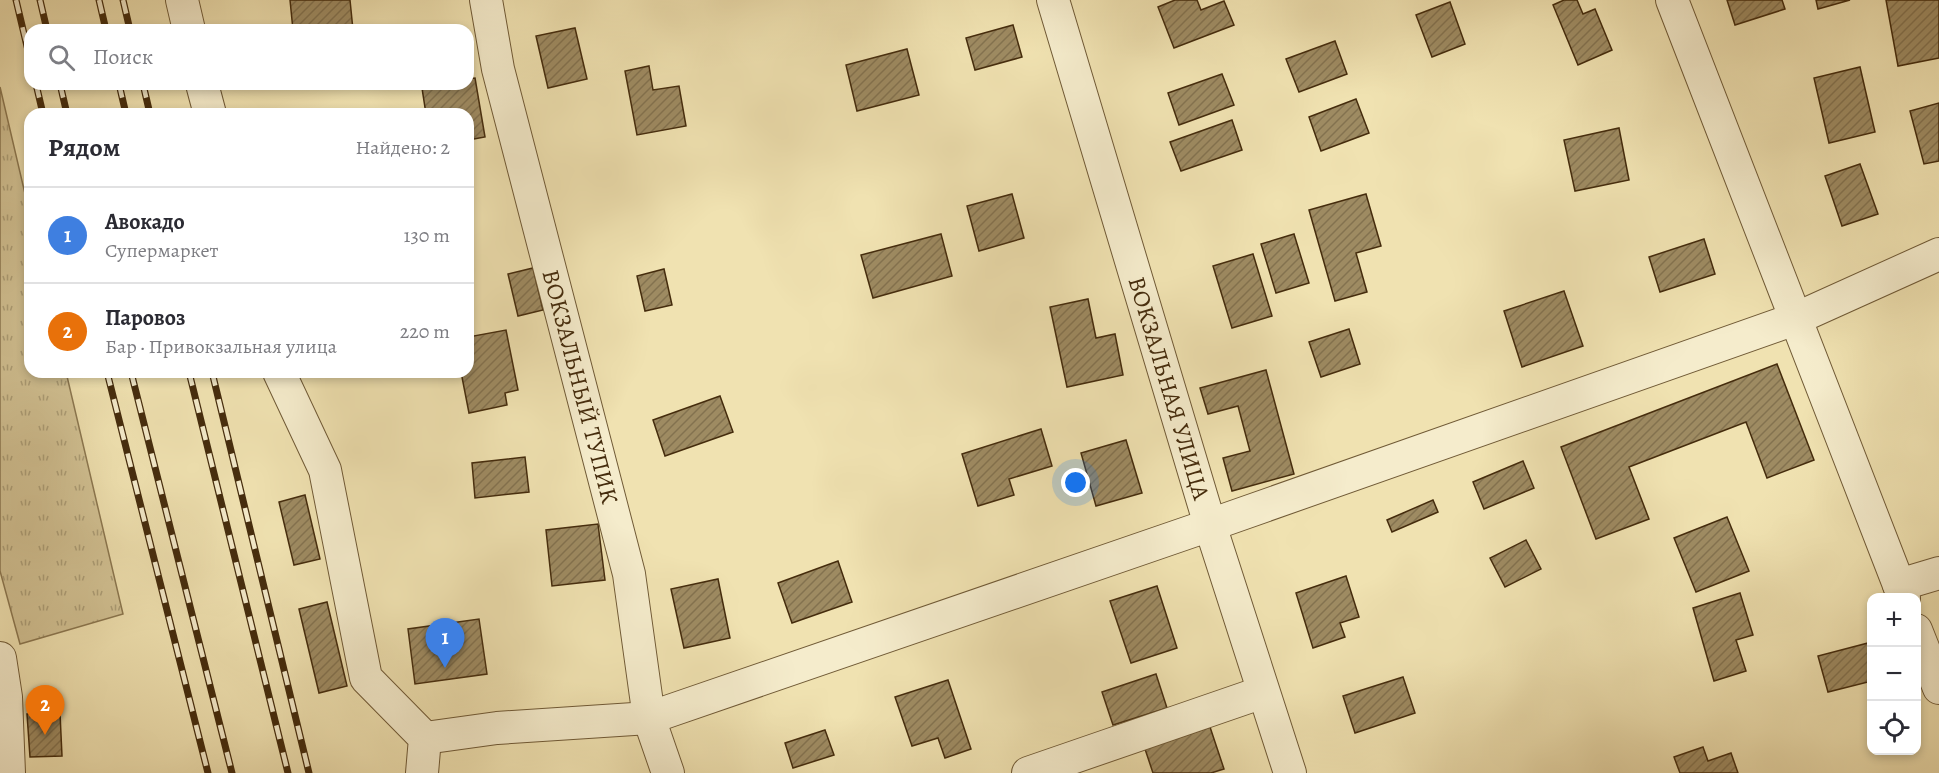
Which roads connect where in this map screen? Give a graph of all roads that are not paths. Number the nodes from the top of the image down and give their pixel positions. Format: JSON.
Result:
{"nodes":[{"id":1,"x":182,"y":0,"type":"edge"},
{"id":2,"x":486,"y":0,"type":"edge"},
{"id":3,"x":1053,"y":0,"type":"edge"},
{"id":4,"x":1672,"y":0,"type":"edge"},
{"id":5,"x":188,"y":24,"type":"edge"},
{"id":6,"x":204,"y":90,"type":"edge"},
{"id":7,"x":208,"y":108,"type":"edge"},
{"id":8,"x":1939,"y":255,"type":"edge"},
{"id":9,"x":1796,"y":318,"type":"junction"},
{"id":10,"x":282,"y":378,"type":"edge"},
{"id":11,"x":1210,"y":525,"type":"junction"},
{"id":12,"x":1939,"y":573,"type":"edge"},
{"id":13,"x":1901,"y":591,"type":"edge"},
{"id":14,"x":1921,"y":641,"type":"edge"},
{"id":15,"x":0,"y":658,"type":"edge"},
{"id":16,"x":1939,"y":688,"type":"edge"},
{"id":17,"x":1263,"y":692,"type":"junction"},
{"id":18,"x":649,"y":718,"type":"junction"},
{"id":19,"x":425,"y":738,"type":"junction"},
{"id":20,"x":9,"y":773,"type":"edge"},
{"id":21,"x":423,"y":773,"type":"edge"},
{"id":22,"x":668,"y":773,"type":"edge"},
{"id":23,"x":1028,"y":773,"type":"edge"},
{"id":24,"x":1290,"y":773,"type":"edge"}],
"edges":[{"from":1,"to":5,"type":"street"},
{"from":2,"to":18,"type":"street","name":"ВОКЗАЛЬНЫЙ ТУПИК"},
{"from":3,"to":11,"type":"street","name":"ВОКЗАЛЬНАЯ УЛИЦА"},
{"from":4,"to":9,"type":"street"},
{"from":6,"to":7,"type":"street"},
{"from":8,"to":9,"type":"street"},
{"from":9,"to":11,"type":"street"},
{"from":9,"to":13,"type":"street"},
{"from":10,"to":19,"type":"street"},
{"from":11,"to":17,"type":"street","name":"ВОКЗАЛЬНАЯ УЛИЦА"},
{"from":11,"to":18,"type":"street"},
{"from":12,"to":13,"type":"street"},
{"from":14,"to":16,"type":"street"},
{"from":15,"to":20,"type":"street"},
{"from":17,"to":23,"type":"street"},
{"from":17,"to":24,"type":"street","name":"ВОКЗАЛЬНАЯ УЛИЦА"},
{"from":18,"to":19,"type":"street"},
{"from":18,"to":22,"type":"street","name":"ВОКЗАЛЬНЫЙ ТУПИК"},
{"from":19,"to":21,"type":"street"}]}
